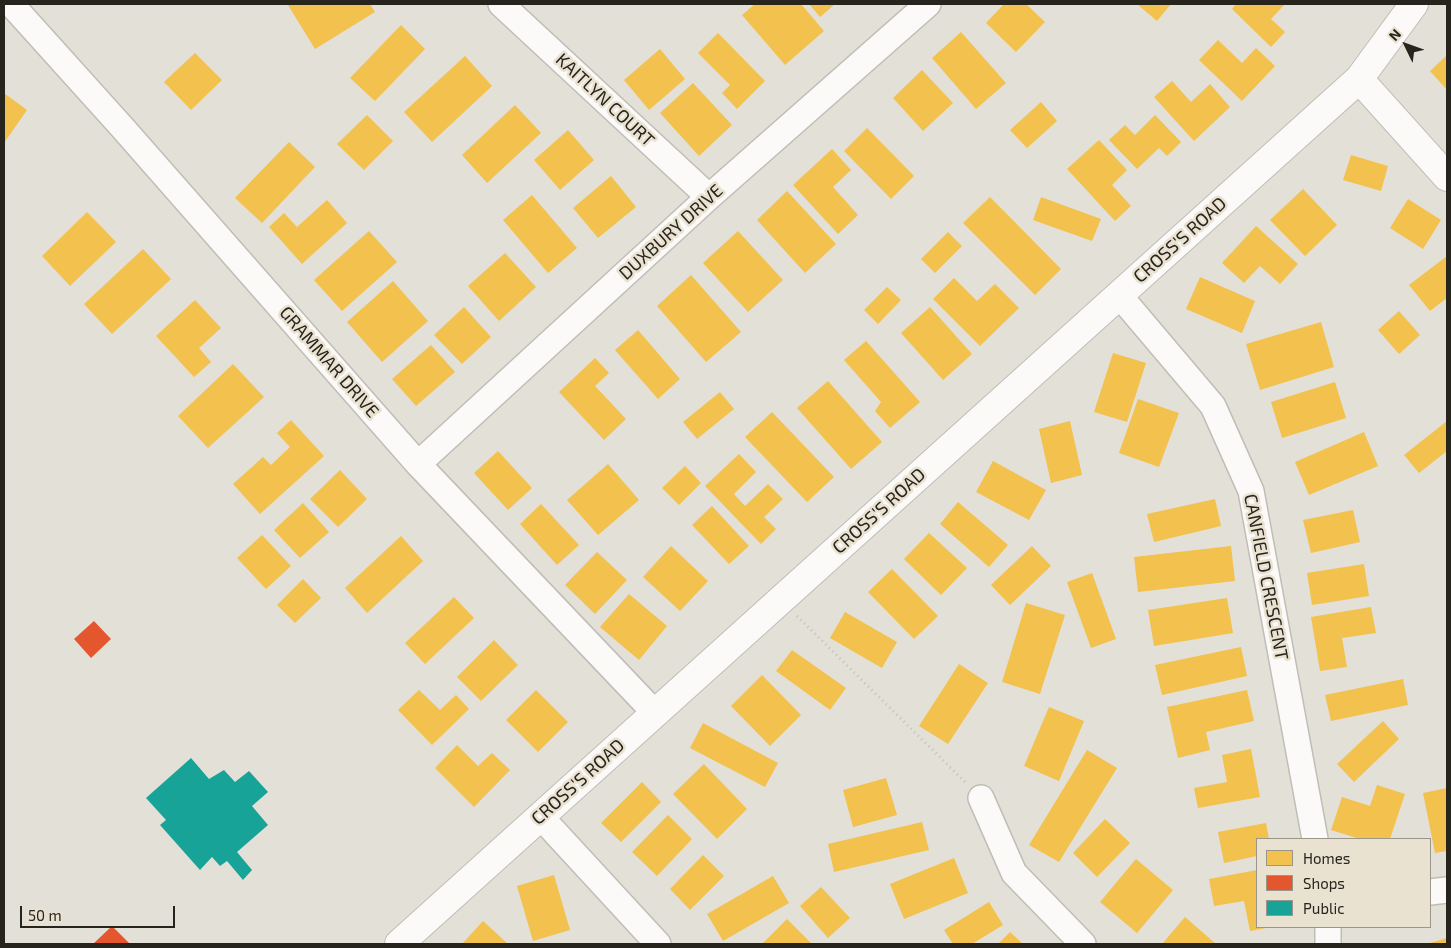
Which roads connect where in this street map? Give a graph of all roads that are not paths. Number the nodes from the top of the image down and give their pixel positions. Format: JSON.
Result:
{"nodes":[{"id":1,"x":11,"y":4,"type":"edge"},
{"id":2,"x":501,"y":4,"type":"edge"},
{"id":3,"x":928,"y":4,"type":"edge"},
{"id":4,"x":1414,"y":4,"type":"edge"},
{"id":5,"x":1359,"y":78,"type":"junction"},
{"id":6,"x":1447,"y":177,"type":"edge"},
{"id":7,"x":709,"y":197,"type":"junction"},
{"id":8,"x":1119,"y":295,"type":"junction"},
{"id":9,"x":418,"y":464,"type":"junction"},
{"id":10,"x":655,"y":713,"type":"junction"},
{"id":11,"x":982,"y":798,"type":"road end"},
{"id":12,"x":540,"y":816,"type":"junction"},
{"id":13,"x":1315,"y":838,"type":"edge"},
{"id":14,"x":1447,"y":890,"type":"edge"},
{"id":15,"x":1431,"y":892,"type":"edge"},
{"id":16,"x":1328,"y":928,"type":"edge"},
{"id":17,"x":399,"y":944,"type":"edge"},
{"id":18,"x":658,"y":944,"type":"edge"},
{"id":19,"x":1083,"y":944,"type":"edge"},
{"id":20,"x":1328,"y":944,"type":"edge"}],
"edges":[{"from":1,"to":9,"type":"street","name":"GRAMMAR DRIVE"},
{"from":2,"to":7,"type":"street","name":"KAITLYN COURT"},
{"from":3,"to":7,"type":"street","name":"DUXBURY DRIVE"},
{"from":4,"to":5,"type":"street","name":"CROSS'S ROAD"},
{"from":5,"to":6,"type":"street"},
{"from":5,"to":8,"type":"street","name":"CROSS'S ROAD"},
{"from":7,"to":9,"type":"street","name":"DUXBURY DRIVE"},
{"from":8,"to":10,"type":"street","name":"CROSS'S ROAD"},
{"from":8,"to":13,"type":"street","name":"CANFIELD CRESCENT"},
{"from":9,"to":10,"type":"street","name":"GRAMMAR DRIVE"},
{"from":10,"to":12,"type":"street","name":"CROSS'S ROAD"},
{"from":11,"to":19,"type":"street"},
{"from":12,"to":17,"type":"street","name":"CROSS'S ROAD"},
{"from":12,"to":18,"type":"street"},
{"from":14,"to":15,"type":"street"},
{"from":16,"to":20,"type":"street"}]}
